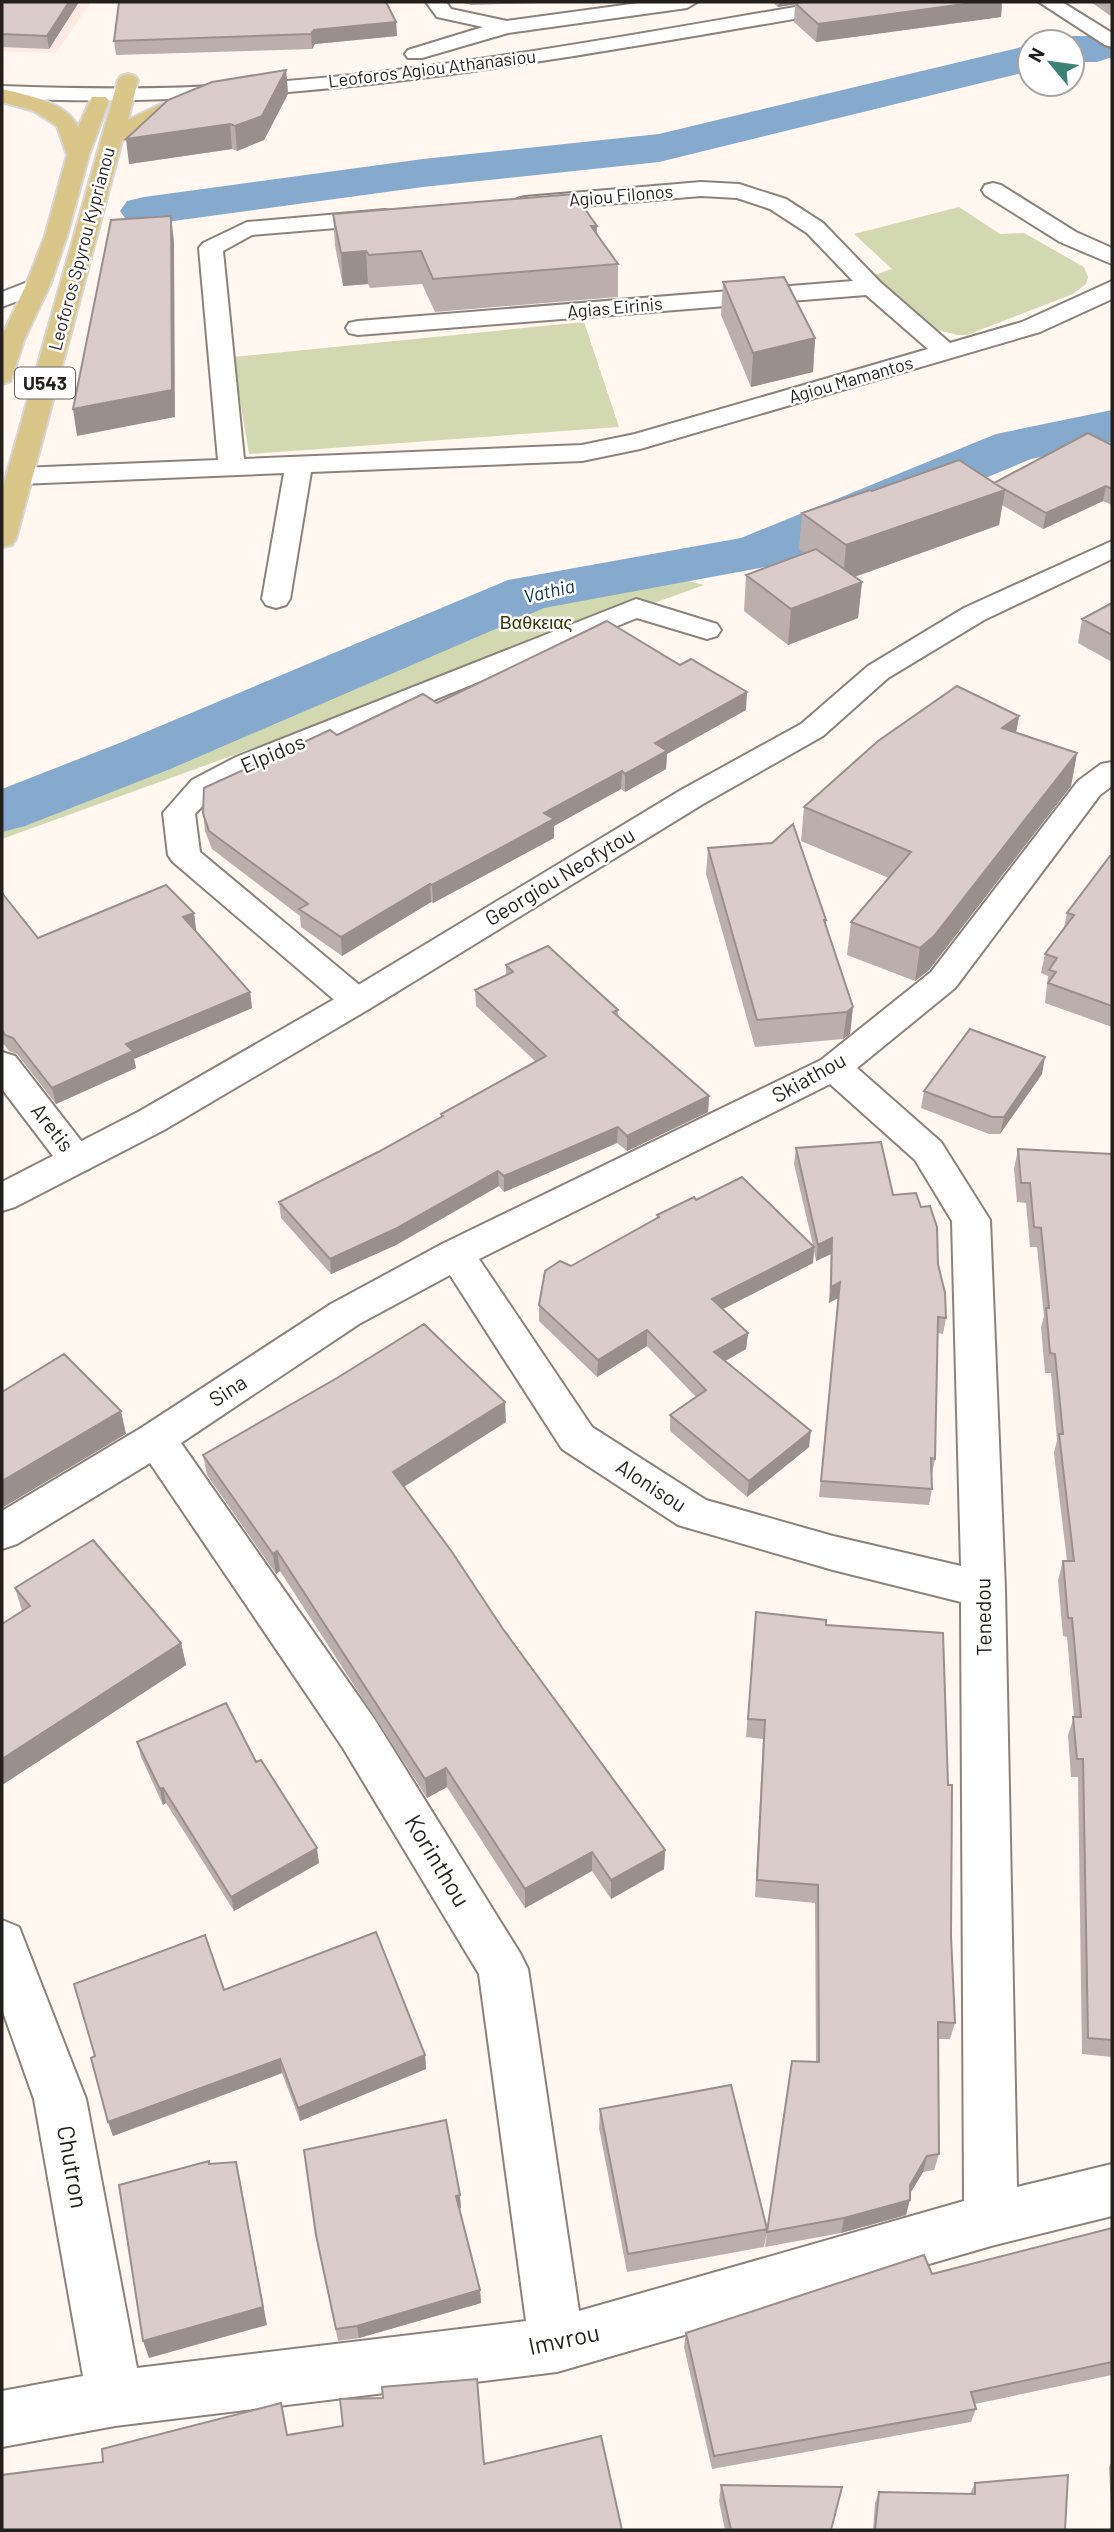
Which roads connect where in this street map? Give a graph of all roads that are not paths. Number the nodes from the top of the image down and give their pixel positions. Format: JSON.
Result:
{"nodes":[{"id":1,"x":436,"y":2,"type":"edge"},
{"id":2,"x":687,"y":2,"type":"edge"},
{"id":3,"x":779,"y":2,"type":"edge"},
{"id":4,"x":858,"y":2,"type":"edge"},
{"id":5,"x":1049,"y":2,"type":"edge"},
{"id":6,"x":506,"y":27,"type":"junction"},
{"id":7,"x":1112,"y":41,"type":"edge"},
{"id":8,"x":415,"y":54,"type":"junction"},
{"id":9,"x":283,"y":67,"type":"edge"},
{"id":10,"x":204,"y":72,"type":"dead end"},
{"id":11,"x":2,"y":82,"type":"edge"},
{"id":12,"x":127,"y":88,"type":"junction"},
{"id":13,"x":274,"y":88,"type":"junction"},
{"id":14,"x":101,"y":89,"type":"junction"},
{"id":15,"x":2,"y":94,"type":"edge"},
{"id":16,"x":111,"y":139,"type":"junction"},
{"id":17,"x":78,"y":155,"type":"junction"},
{"id":18,"x":993,"y":190,"type":"dead end"},
{"id":19,"x":497,"y":207,"type":"edge"},
{"id":20,"x":402,"y":215,"type":"edge"},
{"id":21,"x":1112,"y":257,"type":"edge"},
{"id":22,"x":38,"y":285,"type":"junction"},
{"id":23,"x":872,"y":288,"type":"junction"},
{"id":24,"x":1112,"y":288,"type":"edge"},
{"id":25,"x":2,"y":300,"type":"edge"},
{"id":26,"x":358,"y":328,"type":"dead end"},
{"id":27,"x":7,"y":337,"type":"edge"},
{"id":28,"x":946,"y":352,"type":"junction"},
{"id":29,"x":2,"y":376,"type":"edge"},
{"id":30,"x":299,"y":466,"type":"junction"},
{"id":31,"x":232,"y":467,"type":"junction"},
{"id":32,"x":20,"y":476,"type":"junction"},
{"id":33,"x":2,"y":539,"type":"edge"},
{"id":34,"x":1112,"y":549,"type":"edge"},
{"id":35,"x":276,"y":599,"type":"dead end"},
{"id":36,"x":706,"y":630,"type":"dead end"},
{"id":37,"x":1112,"y":771,"type":"edge"},
{"id":38,"x":357,"y":1001,"type":"junction"},
{"id":39,"x":2,"y":1064,"type":"edge"},
{"id":40,"x":834,"y":1068,"type":"junction"},
{"id":41,"x":76,"y":1160,"type":"junction"},
{"id":42,"x":2,"y":1198,"type":"edge"},
{"id":43,"x":456,"y":1254,"type":"junction"},
{"id":44,"x":156,"y":1438,"type":"junction"},
{"id":45,"x":2,"y":1532,"type":"edge"},
{"id":46,"x":984,"y":1589,"type":"junction"},
{"id":47,"x":2,"y":1944,"type":"edge"},
{"id":48,"x":1112,"y":2190,"type":"edge"},
{"id":49,"x":992,"y":2220,"type":"junction"},
{"id":50,"x":557,"y":2345,"type":"junction"},
{"id":51,"x":115,"y":2398,"type":"junction"},
{"id":52,"x":2,"y":2419,"type":"edge"}],
"edges":[{"from":1,"to":6,"type":"street"},
{"from":2,"to":6,"type":"street"},
{"from":3,"to":8,"type":"street","name":"Leoforos Agiou Athanasiou"},
{"from":4,"to":13,"type":"street","name":"Leoforos Agiou Athanasiou"},
{"from":5,"to":7,"type":"street"},
{"from":6,"to":8,"type":"street"},
{"from":8,"to":9,"type":"street","name":"Leoforos Agiou Athanasiou"},
{"from":10,"to":12,"type":"street","name":"Leoforos Agiou Athanasiou"},
{"from":11,"to":14,"type":"street","name":"Leoforos Agiou Athanasiou"},
{"from":12,"to":13,"type":"street","name":"Leoforos Agiou Athanasiou"},
{"from":12,"to":14,"type":"street","name":"Leoforos Agiou Athanasiou"},
{"from":12,"to":16,"type":"main road","name":"Leoforos Spyrou Kyprianou","number":"U543"},
{"from":13,"to":16,"type":"main road"},
{"from":14,"to":15,"type":"street","name":"Leoforos Agiou Athanasiou"},
{"from":14,"to":17,"type":"main road","name":"Leoforos Spyrou Kyprianou","number":"U543"},
{"from":15,"to":17,"type":"main road"},
{"from":16,"to":32,"type":"main road","name":"Leoforos Spyrou Kyprianou","number":"U543"},
{"from":17,"to":22,"type":"main road","name":"Leoforos Spyrou Kyprianou","number":"U543"},
{"from":18,"to":21,"type":"street"},
{"from":19,"to":23,"type":"street","name":"Agiou Filonos"},
{"from":20,"to":31,"type":"street"},
{"from":22,"to":25,"type":"street"},
{"from":22,"to":27,"type":"main road","name":"Leoforos Spyrou Kyprianou","number":"U543"},
{"from":23,"to":26,"type":"street","name":"Agias Eirinis"},
{"from":23,"to":28,"type":"street","name":"Agiou Filonos"},
{"from":24,"to":28,"type":"street","name":"Agiou Mamantos"},
{"from":27,"to":29,"type":"main road","name":"Leoforos Spyrou Kyprianou","number":"U543"},
{"from":28,"to":30,"type":"street","name":"Agiou Mamantos"},
{"from":30,"to":31,"type":"street","name":"Agiou Mamantos"},
{"from":30,"to":35,"type":"street"},
{"from":31,"to":32,"type":"street","name":"Agiou Mamantos"},
{"from":32,"to":33,"type":"main road","name":"Leoforos Spyrou Kyprianou","number":"U543"},
{"from":34,"to":38,"type":"street","name":"Georgiou Neofytou"},
{"from":36,"to":38,"type":"street","name":"Elpidos"},
{"from":37,"to":40,"type":"street","name":"Skiathou"},
{"from":38,"to":41,"type":"street","name":"Georgiou Neofytou"},
{"from":39,"to":41,"type":"street","name":"Aretis"},
{"from":40,"to":43,"type":"street","name":"Skiathou"},
{"from":40,"to":46,"type":"street","name":"Tenedou"},
{"from":41,"to":42,"type":"street","name":"Georgiou Neofytou"},
{"from":43,"to":44,"type":"street","name":"Sina"},
{"from":43,"to":46,"type":"street","name":"Alonisou"},
{"from":44,"to":45,"type":"street","name":"Sina"},
{"from":44,"to":50,"type":"street","name":"Korinthou"},
{"from":46,"to":49,"type":"street","name":"Tenedou"},
{"from":47,"to":51,"type":"street","name":"Chutron"},
{"from":48,"to":49,"type":"street","name":"Imvrou"},
{"from":49,"to":50,"type":"street","name":"Imvrou"},
{"from":50,"to":51,"type":"street","name":"Imvrou"},
{"from":51,"to":52,"type":"street","name":"Imvrou"}]}
